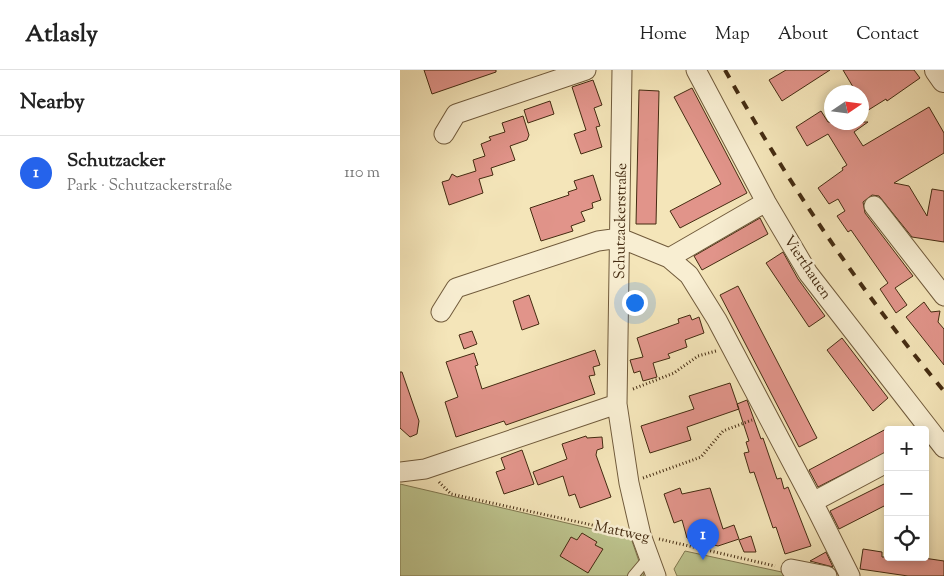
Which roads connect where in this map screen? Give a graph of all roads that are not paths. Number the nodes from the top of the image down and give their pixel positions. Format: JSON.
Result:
{"nodes":[{"id":1,"x":586,"y":70,"type":"edge"},
{"id":2,"x":622,"y":70,"type":"edge"},
{"id":3,"x":696,"y":70,"type":"edge"},
{"id":4,"x":937,"y":70,"type":"edge"},
{"id":5,"x":944,"y":80,"type":"edge"},
{"id":6,"x":444,"y":134,"type":"dead end"},
{"id":7,"x":766,"y":202,"type":"junction"},
{"id":8,"x":874,"y":206,"type":"dead end"},
{"id":9,"x":620,"y":238,"type":"junction"},
{"id":10,"x":669,"y":258,"type":"junction"},
{"id":11,"x":944,"y":296,"type":"edge"},
{"id":12,"x":441,"y":312,"type":"dead end"},
{"id":13,"x":617,"y":400,"type":"junction"},
{"id":14,"x":935,"y":443,"type":"edge"},
{"id":15,"x":884,"y":464,"type":"edge"},
{"id":16,"x":400,"y":472,"type":"edge"},
{"id":17,"x":814,"y":502,"type":"junction"},
{"id":18,"x":649,"y":557,"type":"junction"},
{"id":19,"x":790,"y":569,"type":"road end"},
{"id":20,"x":633,"y":576,"type":"edge"},
{"id":21,"x":656,"y":576,"type":"edge"},
{"id":22,"x":827,"y":576,"type":"edge"},
{"id":23,"x":850,"y":576,"type":"edge"}],
"edges":[{"from":1,"to":6,"type":"street"},
{"from":2,"to":9,"type":"street","name":"Schutzackerstraße"},
{"from":3,"to":7,"type":"street","name":"Vierthauen"},
{"from":4,"to":5,"type":"street"},
{"from":7,"to":10,"type":"street"},
{"from":7,"to":14,"type":"street","name":"Vierthauen"},
{"from":8,"to":11,"type":"street"},
{"from":9,"to":10,"type":"street"},
{"from":9,"to":12,"type":"street"},
{"from":9,"to":13,"type":"street","name":"Schutzackerstraße"},
{"from":10,"to":17,"type":"street"},
{"from":13,"to":16,"type":"street"},
{"from":13,"to":18,"type":"street","name":"Schutzackerstraße"},
{"from":15,"to":17,"type":"street"},
{"from":17,"to":23,"type":"street"},
{"from":18,"to":20,"type":"lane"},
{"from":18,"to":21,"type":"street","name":"Schutzackerstraße"},
{"from":19,"to":22,"type":"street"}]}
